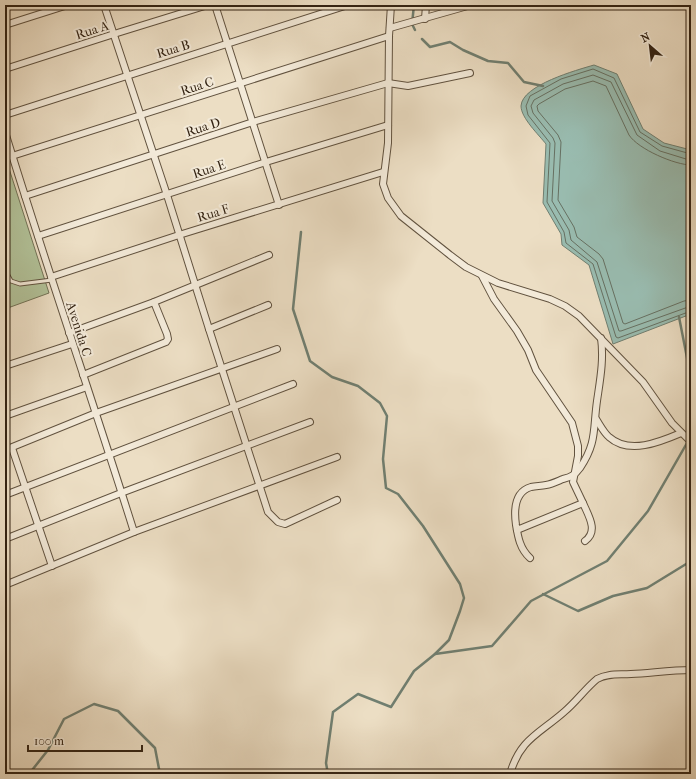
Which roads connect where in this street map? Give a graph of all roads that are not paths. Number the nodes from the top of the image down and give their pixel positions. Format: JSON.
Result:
{"nodes":[{"id":1,"x":68,"y":5,"type":"edge"},
{"id":2,"x":104,"y":5,"type":"edge"},
{"id":3,"x":208,"y":5,"type":"edge"},
{"id":4,"x":215,"y":5,"type":"edge"},
{"id":5,"x":348,"y":5,"type":"edge"},
{"id":6,"x":392,"y":5,"type":"edge"},
{"id":7,"x":426,"y":5,"type":"edge"},
{"id":8,"x":470,"y":5,"type":"edge"},
{"id":9,"x":425,"y":18,"type":"junction"},
{"id":10,"x":5,"y":25,"type":"edge"},
{"id":11,"x":390,"y":28,"type":"junction"},
{"id":12,"x":114,"y":34,"type":"junction"},
{"id":13,"x":389,"y":36,"type":"junction"},
{"id":14,"x":227,"y":44,"type":"junction"},
{"id":15,"x":5,"y":69,"type":"edge"},
{"id":16,"x":470,"y":73,"type":"dead end"},
{"id":17,"x":127,"y":75,"type":"junction"},
{"id":18,"x":240,"y":84,"type":"junction"},
{"id":19,"x":388,"y":84,"type":"junction"},
{"id":20,"x":5,"y":115,"type":"edge"},
{"id":21,"x":141,"y":115,"type":"junction"},
{"id":22,"x":253,"y":122,"type":"junction"},
{"id":23,"x":388,"y":125,"type":"junction"},
{"id":24,"x":5,"y":132,"type":"edge"},
{"id":25,"x":154,"y":155,"type":"junction"},
{"id":26,"x":12,"y":156,"type":"junction"},
{"id":27,"x":266,"y":162,"type":"junction"},
{"id":28,"x":384,"y":172,"type":"junction"},
{"id":29,"x":167,"y":195,"type":"junction"},
{"id":30,"x":25,"y":196,"type":"junction"},
{"id":31,"x":279,"y":205,"type":"junction"},
{"id":32,"x":179,"y":235,"type":"junction"},
{"id":33,"x":38,"y":236,"type":"junction"},
{"id":34,"x":269,"y":255,"type":"dead end"},
{"id":35,"x":5,"y":270,"type":"edge"},
{"id":36,"x":482,"y":276,"type":"junction"},
{"id":37,"x":51,"y":279,"type":"junction"},
{"id":38,"x":195,"y":285,"type":"junction"},
{"id":39,"x":154,"y":302,"type":"junction"},
{"id":40,"x":268,"y":305,"type":"dead end"},
{"id":41,"x":208,"y":329,"type":"junction"},
{"id":42,"x":69,"y":333,"type":"junction"},
{"id":43,"x":601,"y":338,"type":"junction"},
{"id":44,"x":72,"y":344,"type":"junction"},
{"id":45,"x":277,"y":349,"type":"dead end"},
{"id":46,"x":5,"y":366,"type":"edge"},
{"id":47,"x":222,"y":369,"type":"junction"},
{"id":48,"x":83,"y":375,"type":"junction"},
{"id":49,"x":293,"y":384,"type":"dead end"},
{"id":50,"x":87,"y":387,"type":"junction"},
{"id":51,"x":234,"y":406,"type":"junction"},
{"id":52,"x":96,"y":413,"type":"junction"},
{"id":53,"x":5,"y":416,"type":"edge"},
{"id":54,"x":596,"y":420,"type":"junction"},
{"id":55,"x":310,"y":422,"type":"dead end"},
{"id":56,"x":681,"y":433,"type":"junction"},
{"id":57,"x":691,"y":442,"type":"edge"},
{"id":58,"x":247,"y":445,"type":"junction"},
{"id":59,"x":12,"y":448,"type":"junction"},
{"id":60,"x":5,"y":450,"type":"edge"},
{"id":61,"x":110,"y":454,"type":"junction"},
{"id":62,"x":337,"y":458,"type":"dead end"},
{"id":63,"x":574,"y":476,"type":"junction"},
{"id":64,"x":26,"y":486,"type":"junction"},
{"id":65,"x":259,"y":486,"type":"junction"},
{"id":66,"x":122,"y":493,"type":"junction"},
{"id":67,"x":5,"y":495,"type":"edge"},
{"id":68,"x":337,"y":500,"type":"dead end"},
{"id":69,"x":583,"y":503,"type":"junction"},
{"id":70,"x":39,"y":526,"type":"junction"},
{"id":71,"x":517,"y":530,"type":"junction"},
{"id":72,"x":134,"y":532,"type":"junction"},
{"id":73,"x":5,"y":539,"type":"edge"},
{"id":74,"x":585,"y":541,"type":"dead end"},
{"id":75,"x":530,"y":558,"type":"dead end"},
{"id":76,"x":52,"y":566,"type":"junction"},
{"id":77,"x":5,"y":585,"type":"edge"},
{"id":78,"x":691,"y":670,"type":"edge"},
{"id":79,"x":510,"y":774,"type":"edge"}],
"edges":[{"from":1,"to":10,"type":"street"},
{"from":2,"to":12,"type":"street"},
{"from":3,"to":12,"type":"street","name":"Rua A"},
{"from":4,"to":14,"type":"street"},
{"from":5,"to":14,"type":"street","name":"Rua B"},
{"from":6,"to":11,"type":"street"},
{"from":7,"to":9,"type":"street"},
{"from":8,"to":9,"type":"street"},
{"from":9,"to":11,"type":"street"},
{"from":11,"to":13,"type":"street"},
{"from":12,"to":15,"type":"street","name":"Rua A"},
{"from":12,"to":17,"type":"street"},
{"from":13,"to":18,"type":"street","name":"Rua C"},
{"from":13,"to":19,"type":"street"},
{"from":14,"to":17,"type":"street","name":"Rua B"},
{"from":14,"to":18,"type":"street"},
{"from":16,"to":19,"type":"street"},
{"from":17,"to":20,"type":"street","name":"Rua B"},
{"from":17,"to":21,"type":"street"},
{"from":18,"to":21,"type":"street","name":"Rua C"},
{"from":18,"to":22,"type":"street"},
{"from":19,"to":22,"type":"street","name":"Rua D"},
{"from":19,"to":23,"type":"street"},
{"from":21,"to":25,"type":"street"},
{"from":21,"to":26,"type":"street","name":"Rua C"},
{"from":22,"to":25,"type":"street","name":"Rua D"},
{"from":22,"to":27,"type":"street"},
{"from":23,"to":27,"type":"street","name":"Rua E"},
{"from":23,"to":28,"type":"street"},
{"from":24,"to":26,"type":"street","name":"Avenida C"},
{"from":25,"to":29,"type":"street"},
{"from":25,"to":30,"type":"street","name":"Rua D"},
{"from":26,"to":30,"type":"street","name":"Avenida C"},
{"from":27,"to":29,"type":"street","name":"Rua E"},
{"from":27,"to":31,"type":"street"},
{"from":28,"to":31,"type":"street","name":"Rua F"},
{"from":28,"to":36,"type":"street"},
{"from":29,"to":32,"type":"street"},
{"from":29,"to":33,"type":"street","name":"Rua E"},
{"from":30,"to":33,"type":"street","name":"Avenida C"},
{"from":31,"to":32,"type":"street","name":"Rua F"},
{"from":32,"to":37,"type":"street","name":"Rua F"},
{"from":32,"to":38,"type":"street"},
{"from":33,"to":37,"type":"street","name":"Avenida C"},
{"from":34,"to":38,"type":"street"},
{"from":35,"to":37,"type":"lane"},
{"from":36,"to":43,"type":"street"},
{"from":36,"to":63,"type":"street"},
{"from":37,"to":42,"type":"street","name":"Avenida C"},
{"from":38,"to":39,"type":"street"},
{"from":38,"to":41,"type":"street"},
{"from":39,"to":42,"type":"street"},
{"from":39,"to":48,"type":"street"},
{"from":40,"to":41,"type":"street"},
{"from":41,"to":47,"type":"street"},
{"from":42,"to":44,"type":"street","name":"Avenida C"},
{"from":43,"to":54,"type":"street"},
{"from":43,"to":56,"type":"street"},
{"from":44,"to":46,"type":"street"},
{"from":44,"to":48,"type":"street","name":"Avenida C"},
{"from":45,"to":47,"type":"street"},
{"from":47,"to":51,"type":"street"},
{"from":47,"to":52,"type":"street"},
{"from":48,"to":50,"type":"street","name":"Avenida C"},
{"from":49,"to":51,"type":"street"},
{"from":50,"to":52,"type":"street","name":"Avenida C"},
{"from":50,"to":53,"type":"street"},
{"from":51,"to":58,"type":"street"},
{"from":51,"to":61,"type":"street"},
{"from":52,"to":59,"type":"street"},
{"from":52,"to":61,"type":"street","name":"Avenida C"},
{"from":54,"to":56,"type":"street"},
{"from":54,"to":63,"type":"street"},
{"from":55,"to":58,"type":"street"},
{"from":56,"to":57,"type":"street"},
{"from":58,"to":65,"type":"street"},
{"from":58,"to":66,"type":"street"},
{"from":59,"to":60,"type":"street"},
{"from":59,"to":64,"type":"street"},
{"from":61,"to":64,"type":"street"},
{"from":61,"to":66,"type":"street","name":"Avenida C"},
{"from":62,"to":65,"type":"street"},
{"from":63,"to":69,"type":"street"},
{"from":63,"to":71,"type":"street"},
{"from":64,"to":67,"type":"street"},
{"from":64,"to":70,"type":"street"},
{"from":65,"to":68,"type":"street"},
{"from":65,"to":72,"type":"street"},
{"from":66,"to":70,"type":"street"},
{"from":66,"to":72,"type":"street","name":"Avenida C"},
{"from":69,"to":71,"type":"street"},
{"from":69,"to":74,"type":"street"},
{"from":70,"to":73,"type":"street"},
{"from":70,"to":76,"type":"street"},
{"from":71,"to":75,"type":"street"},
{"from":72,"to":76,"type":"street"},
{"from":76,"to":77,"type":"street"},
{"from":78,"to":79,"type":"street"}]}
